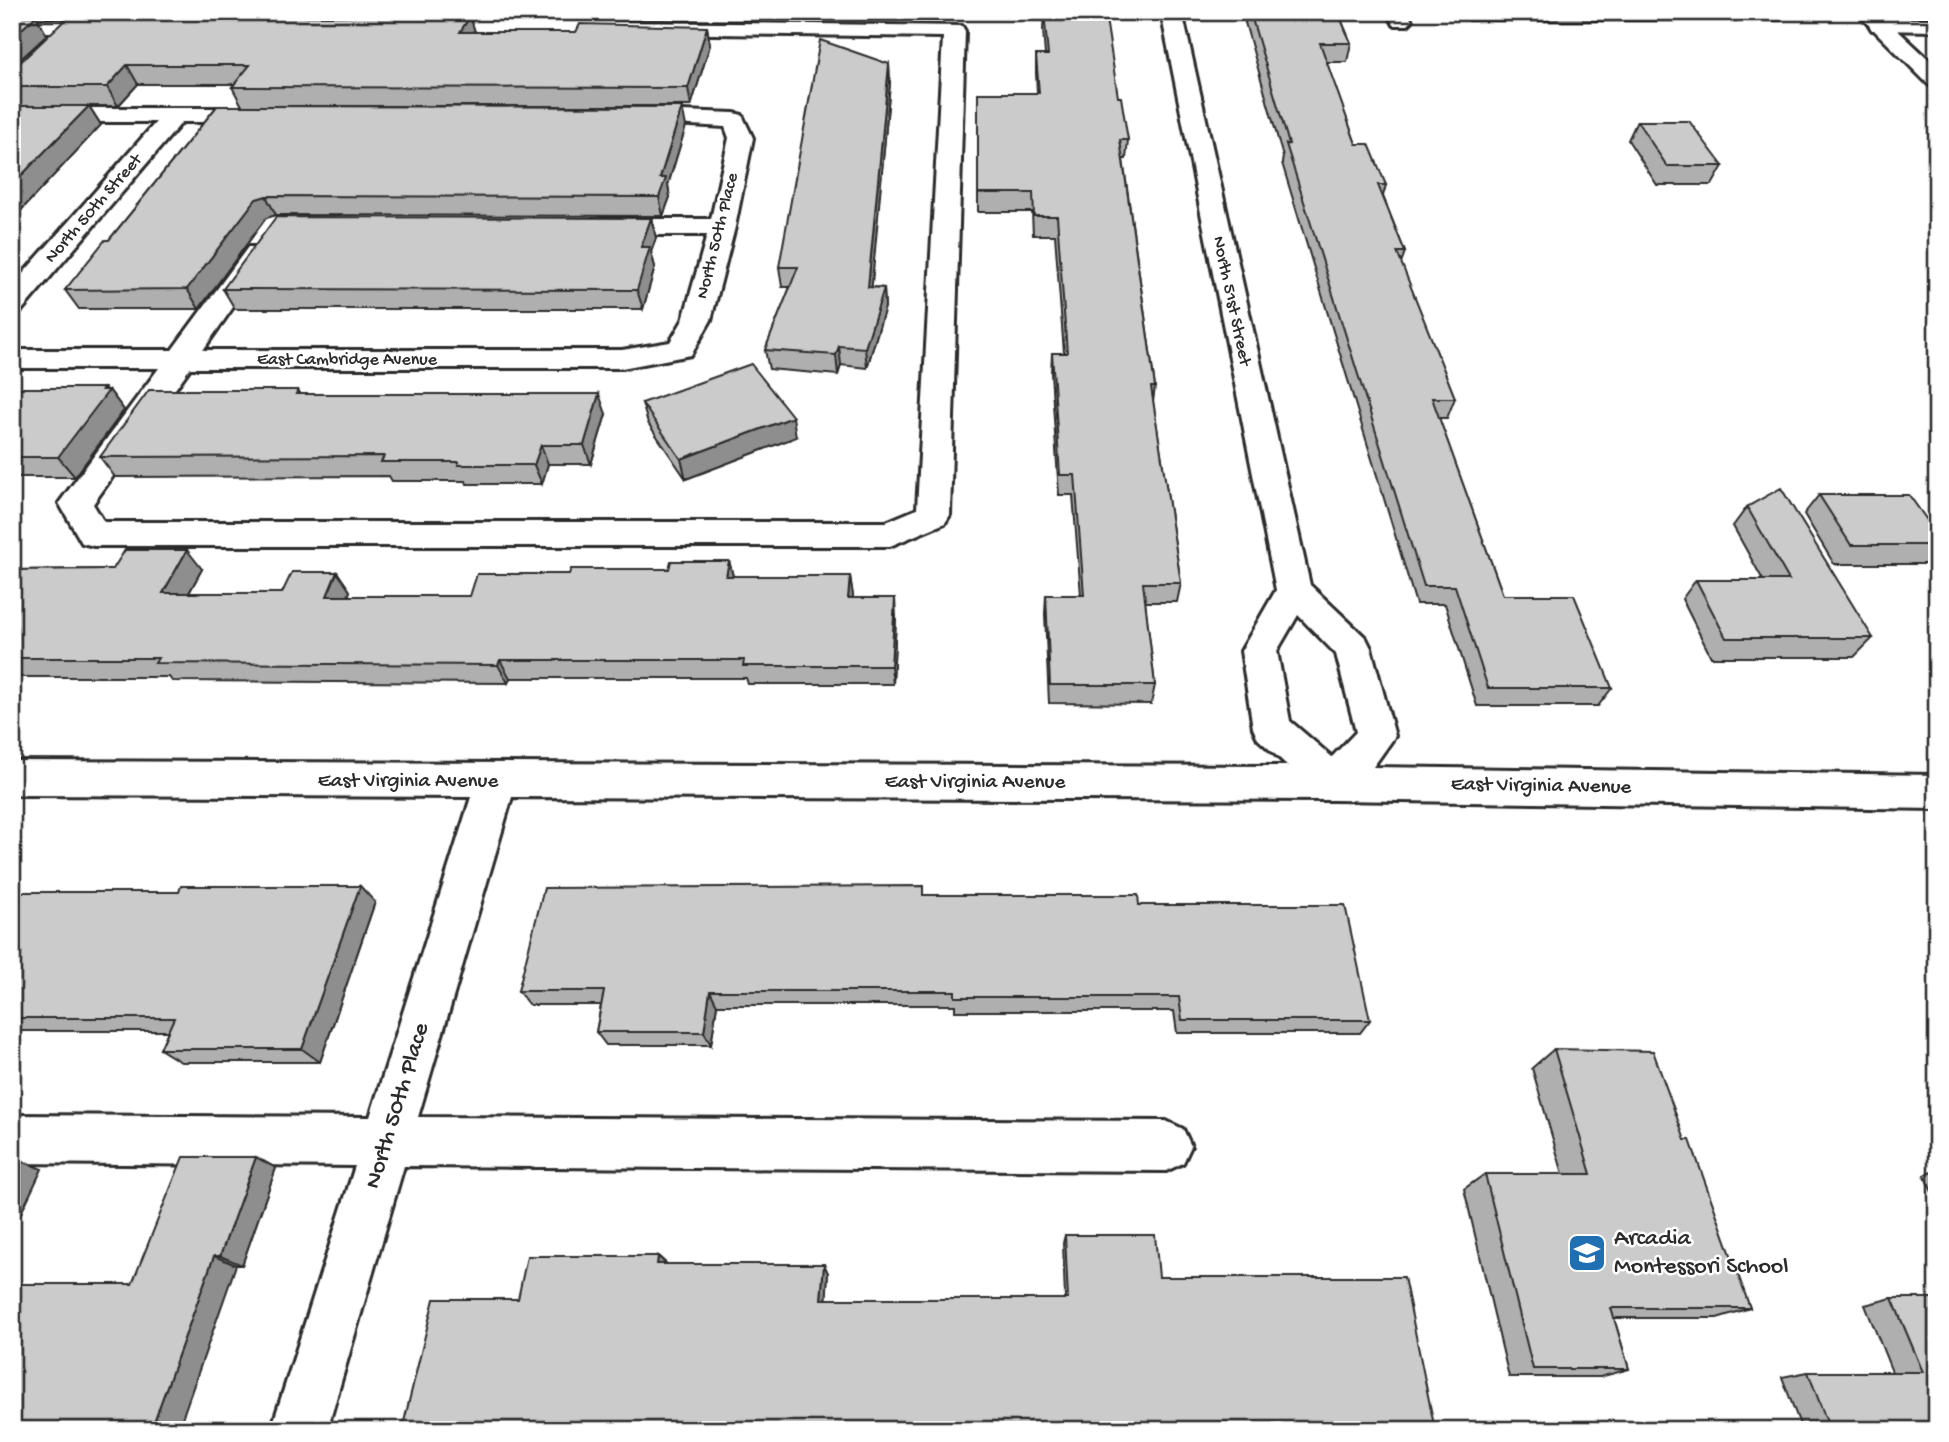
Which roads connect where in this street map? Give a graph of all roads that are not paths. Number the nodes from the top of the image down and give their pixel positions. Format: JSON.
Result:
{"nodes":[{"id":1,"x":1171,"y":12,"type":"edge"},
{"id":2,"x":1873,"y":19,"type":"edge"},
{"id":3,"x":139,"y":25,"type":"edge"},
{"id":4,"x":395,"y":25,"type":"edge"},
{"id":5,"x":1937,"y":25,"type":"edge"},
{"id":6,"x":12,"y":26,"type":"edge"},
{"id":7,"x":73,"y":26,"type":"junction"},
{"id":8,"x":47,"y":51,"type":"edge"},
{"id":9,"x":1937,"y":80,"type":"edge"},
{"id":10,"x":12,"y":115,"type":"edge"},
{"id":11,"x":175,"y":115,"type":"junction"},
{"id":12,"x":287,"y":116,"type":"edge"},
{"id":13,"x":608,"y":116,"type":"edge"},
{"id":14,"x":569,"y":227,"type":"edge"},
{"id":15,"x":722,"y":227,"type":"junction"},
{"id":16,"x":269,"y":237,"type":"edge"},
{"id":17,"x":12,"y":304,"type":"edge"},
{"id":18,"x":681,"y":349,"type":"joint"},
{"id":19,"x":12,"y":359,"type":"edge"},
{"id":20,"x":181,"y":361,"type":"junction"},
{"id":21,"x":1294,"y":590,"type":"junction"},
{"id":22,"x":12,"y":778,"type":"edge"},
{"id":23,"x":496,"y":782,"type":"junction"},
{"id":24,"x":1334,"y":783,"type":"junction"},
{"id":25,"x":1937,"y":792,"type":"edge"},
{"id":26,"x":12,"y":1139,"type":"edge"},
{"id":27,"x":387,"y":1139,"type":"junction"},
{"id":28,"x":1166,"y":1146,"type":"dead end"},
{"id":29,"x":299,"y":1430,"type":"edge"}],
"edges":[{"from":1,"to":21,"type":"street","name":"North 51st Street"},
{"from":2,"to":5,"type":"street"},
{"from":2,"to":9,"type":"street"},
{"from":3,"to":7,"type":"street"},
{"from":4,"to":20,"type":"street"},
{"from":6,"to":7,"type":"street"},
{"from":7,"to":8,"type":"street"},
{"from":10,"to":11,"type":"street"},
{"from":11,"to":12,"type":"street"},
{"from":11,"to":17,"type":"street","name":"North 50th Street"},
{"from":13,"to":15,"type":"street","name":"North 50th Place"},
{"from":14,"to":15,"type":"street"},
{"from":15,"to":18,"type":"street","name":"North 50th Place"},
{"from":16,"to":20,"type":"street"},
{"from":18,"to":20,"type":"street","name":"East Cambridge Avenue"},
{"from":19,"to":20,"type":"street","name":"East Cambridge Avenue"},
{"from":21,"to":24,"type":"street"},
{"from":21,"to":24,"type":"street"},
{"from":22,"to":23,"type":"street","name":"East Virginia Avenue"},
{"from":23,"to":24,"type":"street","name":"East Virginia Avenue"},
{"from":23,"to":27,"type":"street","name":"North 50th Place"},
{"from":24,"to":25,"type":"street","name":"East Virginia Avenue"},
{"from":26,"to":27,"type":"street"},
{"from":27,"to":28,"type":"street"},
{"from":27,"to":29,"type":"street","name":"North 50th Place"}]}
